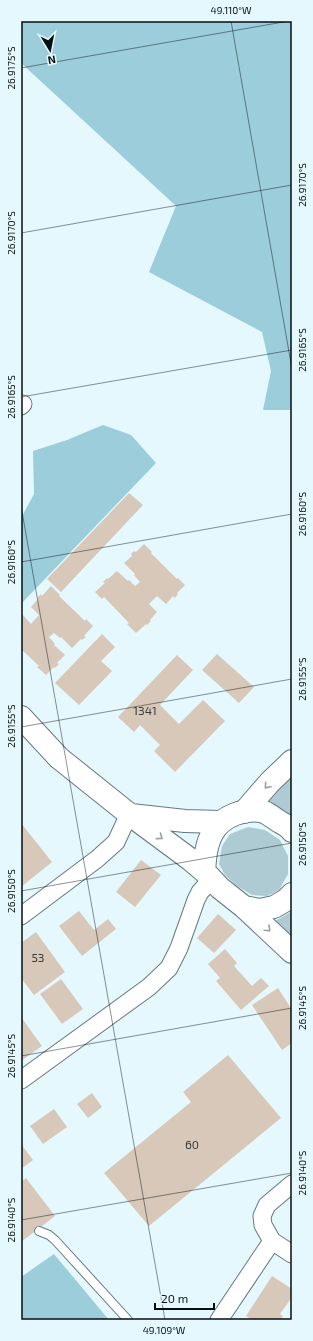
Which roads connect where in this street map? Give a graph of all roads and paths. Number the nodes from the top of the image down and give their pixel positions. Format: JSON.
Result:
{"nodes":[{"id":1,"x":21,"y":717,"type":"edge"},
{"id":2,"x":292,"y":761,"type":"edge"},
{"id":3,"x":244,"y":812,"type":"junction"},
{"id":4,"x":128,"y":814,"type":"junction"},
{"id":5,"x":221,"y":822,"type":"junction"},
{"id":6,"x":292,"y":831,"type":"edge"},
{"id":7,"x":207,"y":875,"type":"junction"},
{"id":8,"x":292,"y":894,"type":"edge"},
{"id":9,"x":244,"y":907,"type":"junction"},
{"id":10,"x":21,"y":916,"type":"edge"},
{"id":11,"x":292,"y":952,"type":"edge"},
{"id":12,"x":21,"y":1080,"type":"edge"},
{"id":13,"x":292,"y":1184,"type":"edge"},
{"id":14,"x":39,"y":1231,"type":"dead end"},
{"id":15,"x":272,"y":1241,"type":"junction"},
{"id":16,"x":292,"y":1254,"type":"edge"},
{"id":17,"x":128,"y":1320,"type":"edge"},
{"id":18,"x":219,"y":1320,"type":"edge"}],
"edges":[{"from":1,"to":4,"type":"main road"},
{"from":2,"to":3,"type":"main road","one_way":true},
{"from":3,"to":5,"type":"main road"},
{"from":3,"to":6,"type":"main road"},
{"from":4,"to":5,"type":"main road"},
{"from":4,"to":7,"type":"main road","one_way":true},
{"from":4,"to":10,"type":"street"},
{"from":5,"to":7,"type":"main road"},
{"from":7,"to":9,"type":"main road"},
{"from":7,"to":12,"type":"street"},
{"from":8,"to":9,"type":"main road"},
{"from":9,"to":11,"type":"main road","one_way":true},
{"from":13,"to":15,"type":"street"},
{"from":14,"to":17,"type":"lane"},
{"from":15,"to":16,"type":"street"},
{"from":15,"to":18,"type":"street"}]}
